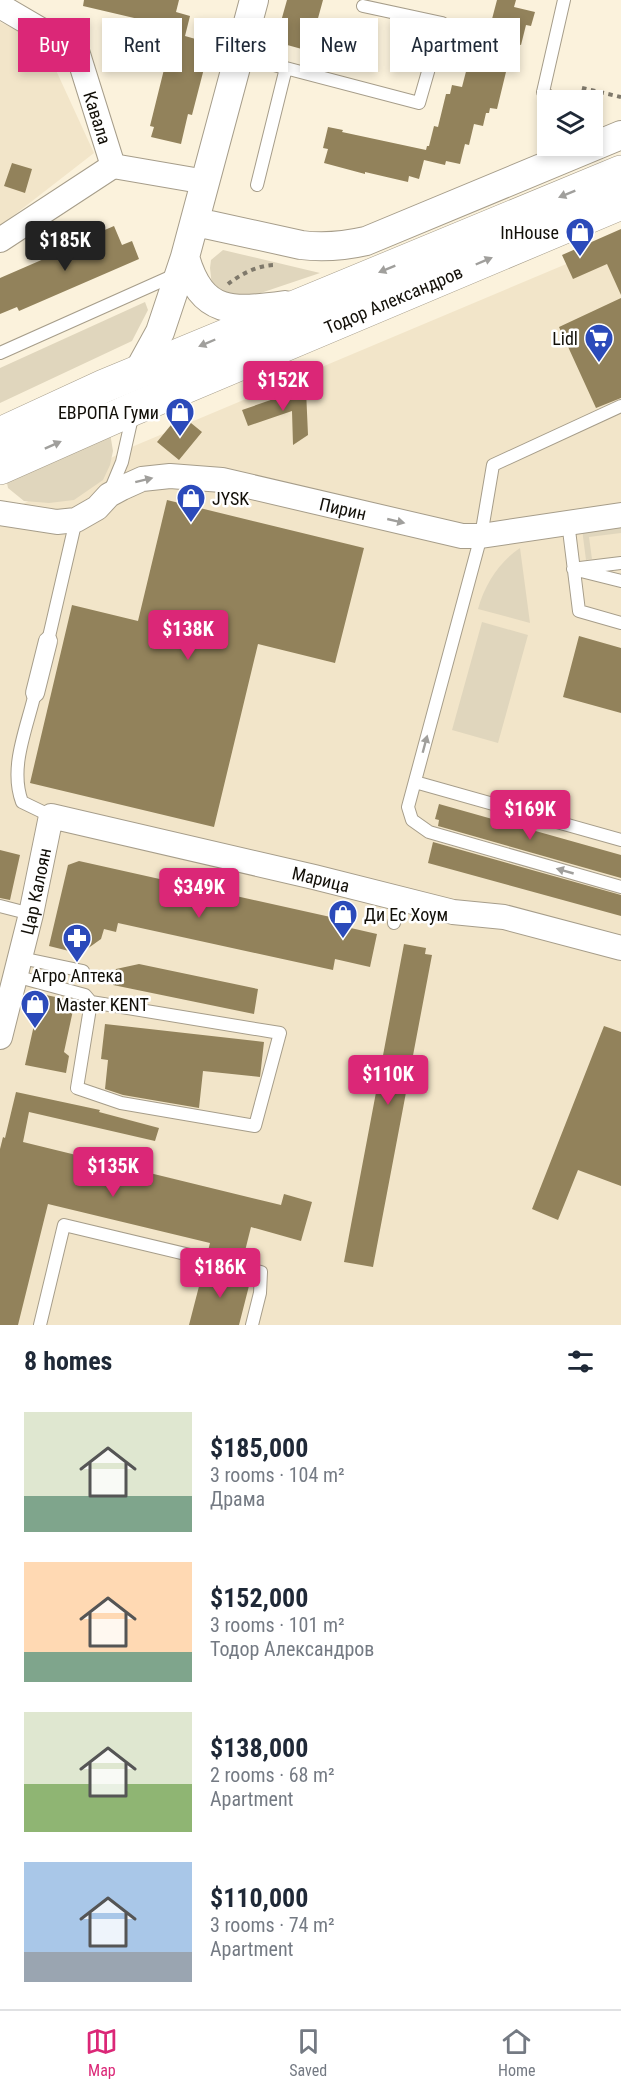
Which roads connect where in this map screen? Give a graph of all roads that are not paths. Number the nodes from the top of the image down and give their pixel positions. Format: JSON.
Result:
{"nodes":[{"id":1,"x":254,"y":0,"type":"edge"},
{"id":2,"x":564,"y":0,"type":"edge"},
{"id":3,"x":0,"y":6,"type":"edge"},
{"id":4,"x":363,"y":6,"type":"dead end"},
{"id":5,"x":250,"y":18,"type":"edge"},
{"id":6,"x":288,"y":69,"type":"edge"},
{"id":7,"x":236,"y":72,"type":"edge"},
{"id":8,"x":285,"y":72,"type":"edge"},
{"id":9,"x":543,"y":90,"type":"edge"},
{"id":10,"x":621,"y":135,"type":"edge"},
{"id":11,"x":113,"y":166,"type":"junction"},
{"id":12,"x":621,"y":172,"type":"edge"},
{"id":13,"x":206,"y":182,"type":"junction"},
{"id":14,"x":257,"y":185,"type":"dead end"},
{"id":15,"x":621,"y":203,"type":"edge"},
{"id":16,"x":196,"y":222,"type":"junction"},
{"id":17,"x":0,"y":240,"type":"edge"},
{"id":18,"x":183,"y":265,"type":"junction"},
{"id":19,"x":308,"y":301,"type":"junction"},
{"id":20,"x":0,"y":353,"type":"edge"},
{"id":21,"x":138,"y":372,"type":"junction"},
{"id":22,"x":621,"y":406,"type":"edge"},
{"id":23,"x":133,"y":410,"type":"junction"},
{"id":24,"x":0,"y":434,"type":"edge"},
{"id":25,"x":0,"y":468,"type":"edge"},
{"id":26,"x":109,"y":495,"type":"junction"},
{"id":27,"x":0,"y":513,"type":"edge"},
{"id":28,"x":621,"y":515,"type":"edge"},
{"id":29,"x":76,"y":520,"type":"junction"},
{"id":30,"x":568,"y":522,"type":"junction"},
{"id":31,"x":481,"y":536,"type":"junction"},
{"id":32,"x":621,"y":563,"type":"edge"},
{"id":33,"x":573,"y":569,"type":"junction"},
{"id":34,"x":621,"y":581,"type":"edge"},
{"id":35,"x":621,"y":623,"type":"edge"},
{"id":36,"x":48,"y":641,"type":"joint"},
{"id":37,"x":35,"y":693,"type":"joint"},
{"id":38,"x":415,"y":782,"type":"junction"},
{"id":39,"x":51,"y":816,"type":"junction"},
{"id":40,"x":621,"y":840,"type":"edge"},
{"id":41,"x":621,"y":886,"type":"edge"},
{"id":42,"x":400,"y":898,"type":"junction"},
{"id":43,"x":0,"y":906,"type":"edge"},
{"id":44,"x":31,"y":914,"type":"junction"},
{"id":45,"x":394,"y":923,"type":"dead end"},
{"id":46,"x":621,"y":948,"type":"edge"},
{"id":47,"x":18,"y":967,"type":"junction"},
{"id":48,"x":83,"y":971,"type":"dead end"},
{"id":49,"x":91,"y":1002,"type":"junction"},
{"id":50,"x":0,"y":1037,"type":"edge"},
{"id":51,"x":40,"y":1325,"type":"edge"},
{"id":52,"x":252,"y":1325,"type":"edge"}],
"edges":[{"from":1,"to":5,"type":"street"},
{"from":2,"to":9,"type":"lane"},
{"from":3,"to":11,"type":"street","name":"Кавала"},
{"from":4,"to":6,"type":"lane"},
{"from":7,"to":13,"type":"street"},
{"from":8,"to":14,"type":"lane"},
{"from":10,"to":16,"type":"street"},
{"from":11,"to":13,"type":"street"},
{"from":11,"to":17,"type":"street"},
{"from":12,"to":19,"type":"main road","name":"Тодор Александров","one_way":true},
{"from":13,"to":16,"type":"street"},
{"from":23,"to":15,"type":"main road","name":"Тодор Александров","one_way":true},
{"from":16,"to":18,"type":"street"},
{"from":18,"to":19,"type":"street"},
{"from":18,"to":20,"type":"lane"},
{"from":18,"to":21,"type":"street"},
{"from":19,"to":21,"type":"main road","name":"Тодор Александров","one_way":true},
{"from":21,"to":24,"type":"main road","name":"Тодор Александров"},
{"from":22,"to":31,"type":"lane"},
{"from":25,"to":23,"type":"main road","name":"Тодор Александров","one_way":true},
{"from":23,"to":26,"type":"lane"},
{"from":26,"to":29,"type":"street","name":"Пирин"},
{"from":26,"to":31,"type":"street","name":"Пирин","one_way":true},
{"from":27,"to":29,"type":"street"},
{"from":28,"to":30,"type":"street","name":"Пирин"},
{"from":29,"to":36,"type":"lane"},
{"from":30,"to":31,"type":"street","name":"Пирин"},
{"from":30,"to":33,"type":"lane"},
{"from":38,"to":31,"type":"lane","one_way":true},
{"from":32,"to":33,"type":"lane"},
{"from":33,"to":34,"type":"lane"},
{"from":33,"to":35,"type":"lane"},
{"from":36,"to":37,"type":"street"},
{"from":37,"to":39,"type":"lane","name":"Марица"},
{"from":38,"to":40,"type":"lane"},
{"from":41,"to":38,"type":"lane","one_way":true},
{"from":39,"to":42,"type":"street","name":"Марица"},
{"from":39,"to":44,"type":"street","name":"Цар Калоян"},
{"from":42,"to":45,"type":"lane"},
{"from":42,"to":46,"type":"street","name":"Марица"},
{"from":43,"to":44,"type":"lane"},
{"from":44,"to":47,"type":"street","name":"Цар Калоян"},
{"from":47,"to":48,"type":"lane"},
{"from":47,"to":49,"type":"lane"},
{"from":47,"to":50,"type":"street","name":"Цар Калоян"},
{"from":49,"to":49,"type":"lane"},
{"from":51,"to":52,"type":"lane"}]}
